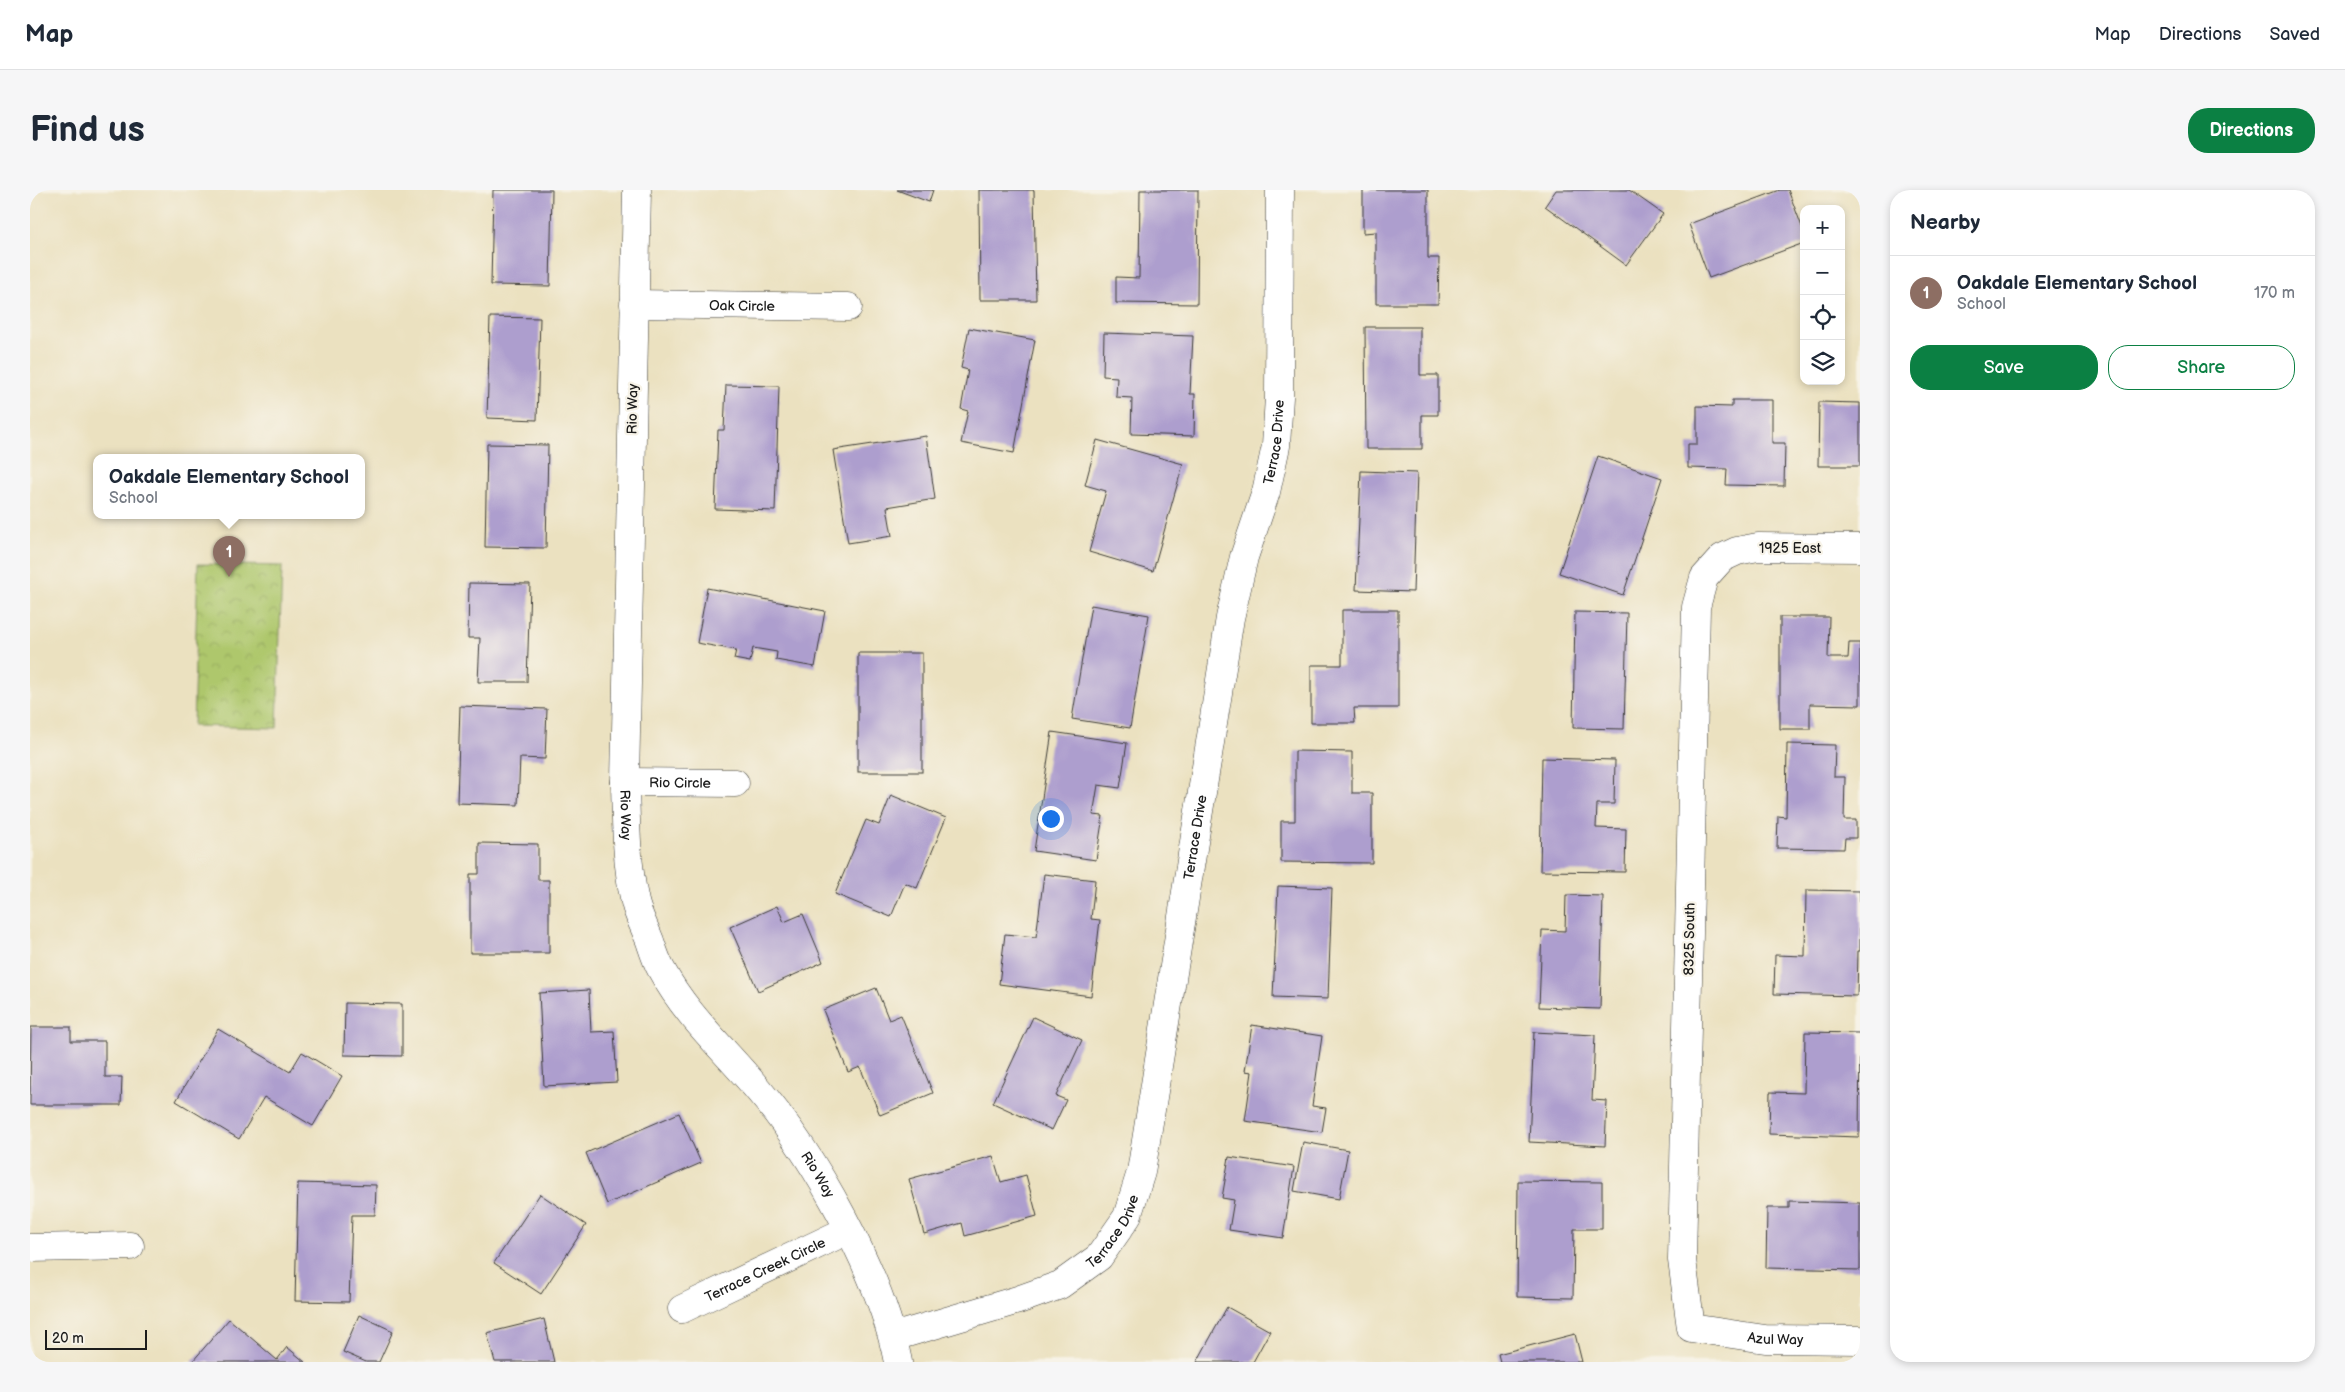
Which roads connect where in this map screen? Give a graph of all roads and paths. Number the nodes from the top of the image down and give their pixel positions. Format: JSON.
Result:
{"nodes":[{"id":1,"x":637,"y":190,"type":"edge"},
{"id":2,"x":1280,"y":190,"type":"edge"},
{"id":3,"x":634,"y":304,"type":"junction"},
{"id":4,"x":848,"y":307,"type":"dead end"},
{"id":5,"x":1860,"y":548,"type":"edge"},
{"id":6,"x":1722,"y":558,"type":"joint"},
{"id":7,"x":625,"y":782,"type":"junction"},
{"id":8,"x":735,"y":783,"type":"dead end"},
{"id":9,"x":848,"y":1230,"type":"junction"},
{"id":10,"x":130,"y":1246,"type":"dead end"},
{"id":11,"x":30,"y":1248,"type":"edge"},
{"id":12,"x":682,"y":1309,"type":"dead end"},
{"id":13,"x":1691,"y":1328,"type":"joint"},
{"id":14,"x":1860,"y":1340,"type":"edge"},
{"id":15,"x":896,"y":1350,"type":"edge"}],
"edges":[{"from":1,"to":3,"type":"street","name":"Rio Way"},
{"from":2,"to":15,"type":"street","name":"Terrace Drive"},
{"from":3,"to":4,"type":"street","name":"Oak Circle"},
{"from":3,"to":7,"type":"street","name":"Rio Way"},
{"from":5,"to":6,"type":"street","name":"1925 East"},
{"from":6,"to":13,"type":"street","name":"8325 South"},
{"from":7,"to":8,"type":"street","name":"Rio Circle"},
{"from":7,"to":9,"type":"street","name":"Rio Way"},
{"from":9,"to":12,"type":"street","name":"Terrace Creek Circle"},
{"from":9,"to":15,"type":"street","name":"Rio Way"},
{"from":10,"to":11,"type":"street"},
{"from":13,"to":14,"type":"street","name":"Azul Way"}]}
